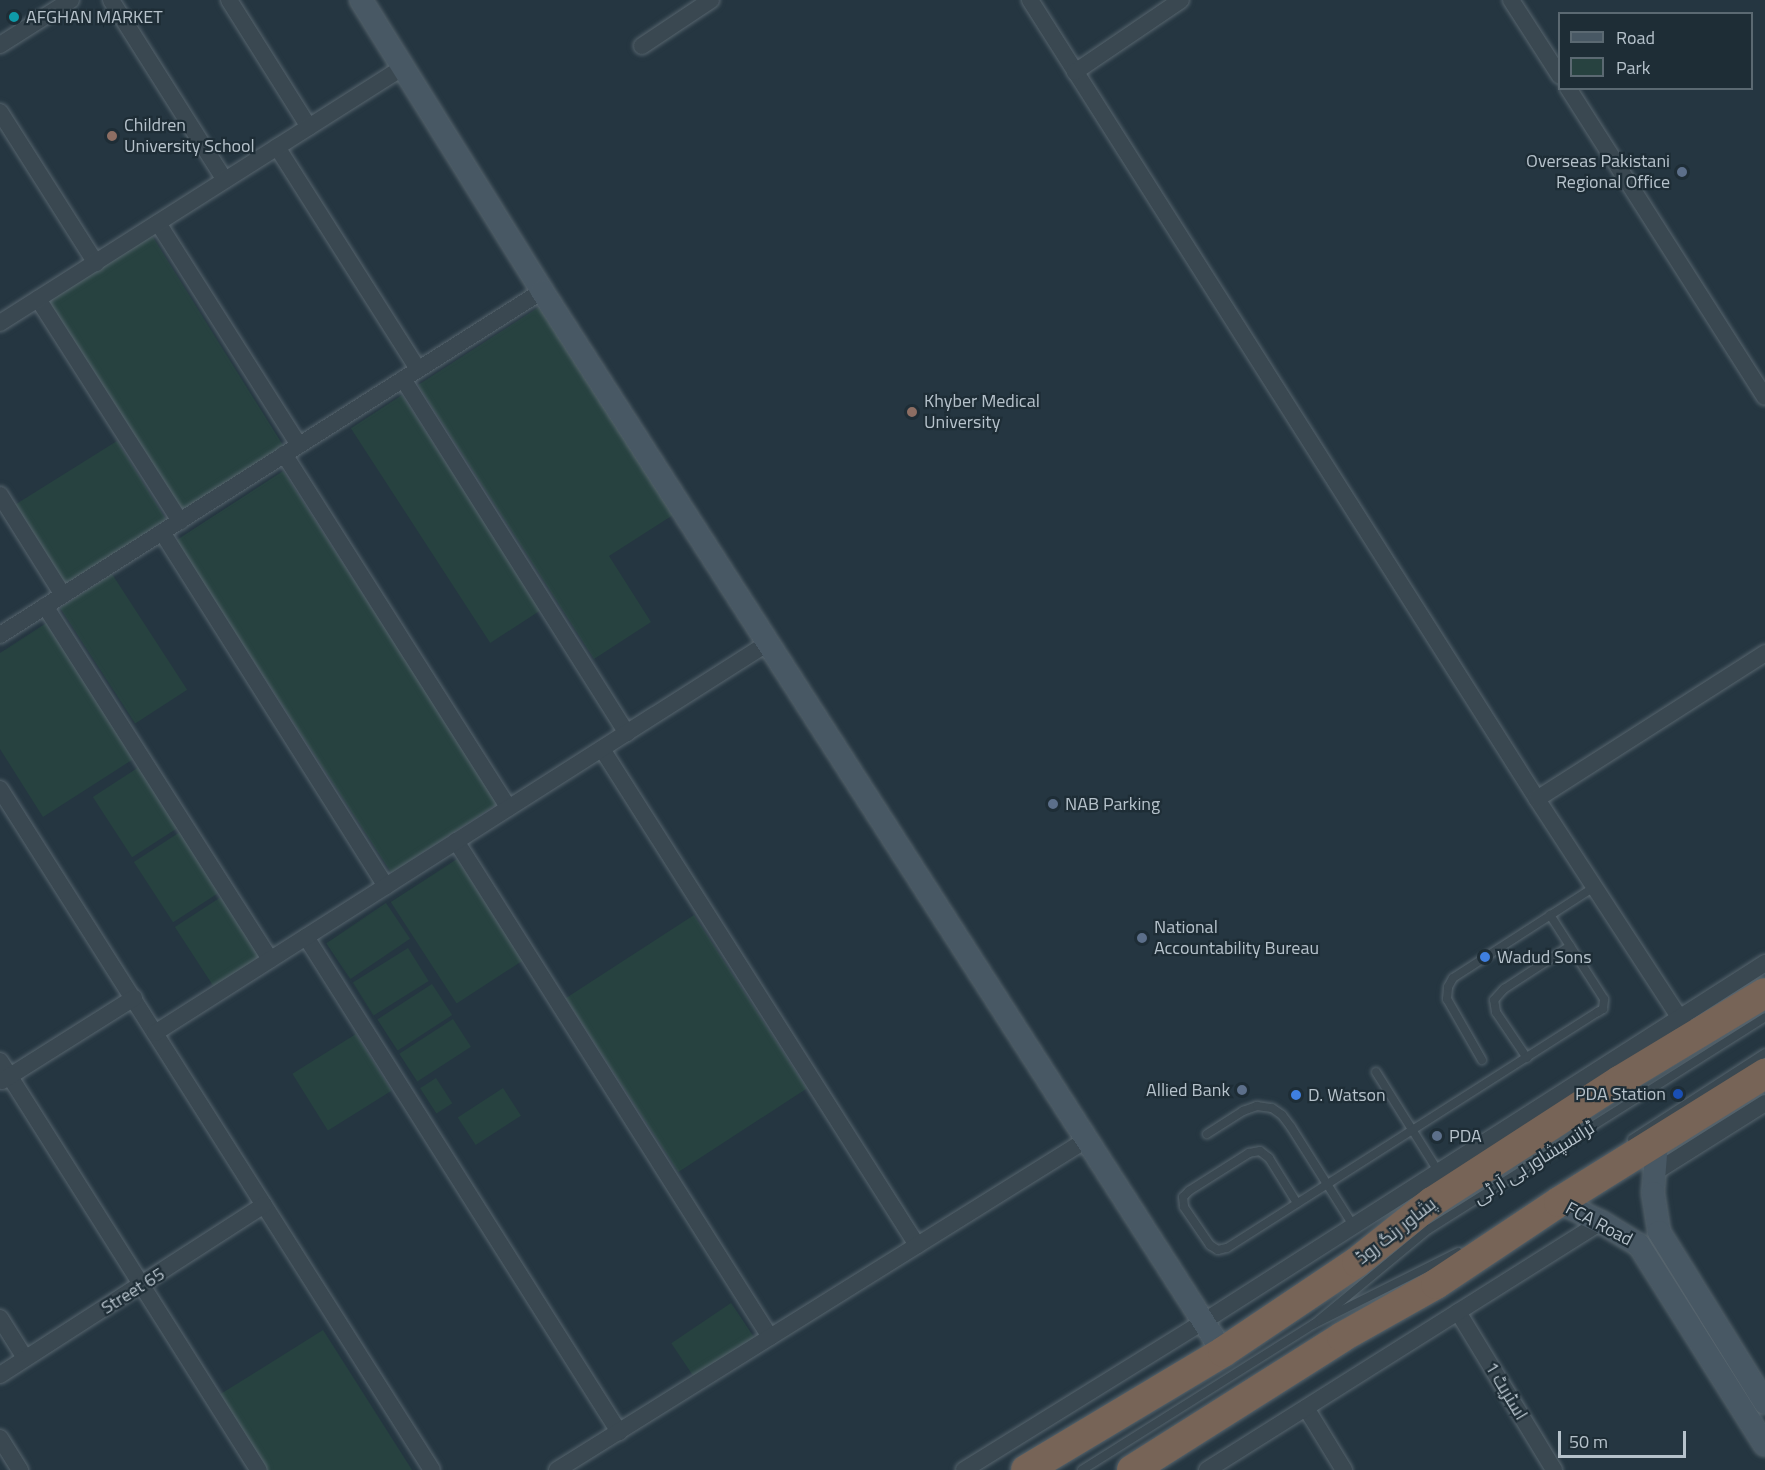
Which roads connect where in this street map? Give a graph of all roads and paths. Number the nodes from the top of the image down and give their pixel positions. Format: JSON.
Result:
{"nodes":[{"id":1,"x":71,"y":0,"type":"edge"},
{"id":2,"x":111,"y":0,"type":"edge"},
{"id":3,"x":229,"y":0,"type":"edge"},
{"id":4,"x":361,"y":0,"type":"edge"},
{"id":5,"x":711,"y":0,"type":"edge"},
{"id":6,"x":1030,"y":0,"type":"edge"},
{"id":7,"x":1181,"y":0,"type":"edge"},
{"id":8,"x":1511,"y":0,"type":"edge"},
{"id":9,"x":0,"y":45,"type":"edge"},
{"id":10,"x":642,"y":46,"type":"dead end"},
{"id":11,"x":403,"y":67,"type":"junction"},
{"id":12,"x":1076,"y":72,"type":"junction"},
{"id":13,"x":1558,"y":73,"type":"edge"},
{"id":14,"x":1569,"y":90,"type":"edge"},
{"id":15,"x":0,"y":112,"type":"edge"},
{"id":16,"x":309,"y":127,"type":"junction"},
{"id":17,"x":277,"y":147,"type":"junction"},
{"id":18,"x":225,"y":180,"type":"junction"},
{"id":19,"x":158,"y":223,"type":"junction"},
{"id":20,"x":96,"y":262,"type":"junction"},
{"id":21,"x":542,"y":291,"type":"junction"},
{"id":22,"x":38,"y":299,"type":"junction"},
{"id":23,"x":0,"y":323,"type":"edge"},
{"id":24,"x":418,"y":369,"type":"junction"},
{"id":25,"x":403,"y":379,"type":"junction"},
{"id":26,"x":1765,"y":397,"type":"edge"},
{"id":27,"x":299,"y":445,"type":"junction"},
{"id":28,"x":284,"y":454,"type":"junction"},
{"id":29,"x":0,"y":495,"type":"edge"},
{"id":30,"x":180,"y":521,"type":"junction"},
{"id":31,"x":162,"y":532,"type":"junction"},
{"id":32,"x":63,"y":595,"type":"junction"},
{"id":33,"x":45,"y":606,"type":"junction"},
{"id":34,"x":0,"y":635,"type":"edge"},
{"id":35,"x":768,"y":644,"type":"junction"},
{"id":36,"x":1765,"y":653,"type":"edge"},
{"id":37,"x":627,"y":733,"type":"junction"},
{"id":38,"x":602,"y":749,"type":"junction"},
{"id":39,"x":0,"y":789,"type":"edge"},
{"id":40,"x":1537,"y":799,"type":"junction"},
{"id":41,"x":509,"y":808,"type":"junction"},
{"id":42,"x":456,"y":841,"type":"junction"},
{"id":43,"x":386,"y":886,"type":"junction"},
{"id":44,"x":1594,"y":887,"type":"junction"},
{"id":45,"x":1550,"y":915,"type":"junction"},
{"id":46,"x":306,"y":937,"type":"junction"},
{"id":47,"x":1570,"y":946,"type":"junction"},
{"id":48,"x":270,"y":959,"type":"junction"},
{"id":49,"x":1765,"y":963,"type":"edge"},
{"id":50,"x":1765,"y":993,"type":"edge"},
{"id":51,"x":134,"y":998,"type":"junction"},
{"id":52,"x":1765,"y":1017,"type":"edge"},
{"id":53,"x":1685,"y":1027,"type":"junction"},
{"id":54,"x":155,"y":1033,"type":"junction"},
{"id":55,"x":1765,"y":1053,"type":"edge"},
{"id":56,"x":1527,"y":1058,"type":"junction"},
{"id":57,"x":1482,"y":1060,"type":"dead end"},
{"id":58,"x":0,"y":1061,"type":"edge"},
{"id":59,"x":1376,"y":1071,"type":"dead end"},
{"id":60,"x":1765,"y":1074,"type":"edge"},
{"id":61,"x":5,"y":1079,"type":"edge"},
{"id":62,"x":1765,"y":1103,"type":"edge"},
{"id":63,"x":1413,"y":1131,"type":"junction"},
{"id":64,"x":1207,"y":1134,"type":"dead end"},
{"id":65,"x":1086,"y":1140,"type":"junction"},
{"id":66,"x":1657,"y":1142,"type":"junction"},
{"id":67,"x":1624,"y":1144,"type":"dead end"},
{"id":68,"x":1438,"y":1171,"type":"junction"},
{"id":69,"x":1654,"y":1173,"type":"junction"},
{"id":70,"x":1327,"y":1184,"type":"junction"},
{"id":71,"x":1559,"y":1202,"type":"junction"},
{"id":72,"x":1297,"y":1203,"type":"junction"},
{"id":73,"x":264,"y":1205,"type":"junction"},
{"id":74,"x":1601,"y":1222,"type":"junction"},
{"id":75,"x":1353,"y":1225,"type":"junction"},
{"id":76,"x":917,"y":1245,"type":"junction"},
{"id":77,"x":1464,"y":1248,"type":"dead end"},
{"id":78,"x":142,"y":1285,"type":"junction"},
{"id":79,"x":1458,"y":1312,"type":"junction"},
{"id":80,"x":0,"y":1318,"type":"edge"},
{"id":81,"x":1203,"y":1322,"type":"junction"},
{"id":82,"x":1314,"y":1324,"type":"junction"},
{"id":83,"x":770,"y":1337,"type":"junction"},
{"id":84,"x":1222,"y":1353,"type":"junction"},
{"id":85,"x":25,"y":1358,"type":"junction"},
{"id":86,"x":0,"y":1375,"type":"edge"},
{"id":87,"x":1765,"y":1403,"type":"edge"},
{"id":88,"x":1306,"y":1408,"type":"junction"},
{"id":89,"x":620,"y":1432,"type":"junction"},
{"id":90,"x":0,"y":1438,"type":"edge"},
{"id":91,"x":1765,"y":1445,"type":"edge"},
{"id":92,"x":20,"y":1470,"type":"edge"},
{"id":93,"x":260,"y":1470,"type":"edge"},
{"id":94,"x":432,"y":1470,"type":"edge"},
{"id":95,"x":557,"y":1470,"type":"edge"},
{"id":96,"x":964,"y":1470,"type":"edge"},
{"id":97,"x":1026,"y":1470,"type":"edge"},
{"id":98,"x":1082,"y":1470,"type":"edge"},
{"id":99,"x":1132,"y":1470,"type":"edge"},
{"id":100,"x":1207,"y":1470,"type":"edge"},
{"id":101,"x":1344,"y":1470,"type":"edge"},
{"id":102,"x":1554,"y":1470,"type":"edge"}],
"edges":[{"from":1,"to":9,"type":"street"},
{"from":2,"to":18,"type":"street"},
{"from":3,"to":16,"type":"street"},
{"from":4,"to":11,"type":"street"},
{"from":5,"to":10,"type":"street"},
{"from":6,"to":12,"type":"street"},
{"from":7,"to":12,"type":"street"},
{"from":8,"to":13,"type":"street"},
{"from":11,"to":16,"type":"street"},
{"from":11,"to":21,"type":"street"},
{"from":12,"to":40,"type":"street"},
{"from":14,"to":26,"type":"street"},
{"from":15,"to":20,"type":"street"},
{"from":16,"to":17,"type":"street"},
{"from":17,"to":18,"type":"street"},
{"from":17,"to":24,"type":"street"},
{"from":18,"to":19,"type":"street"},
{"from":19,"to":20,"type":"street"},
{"from":19,"to":27,"type":"street"},
{"from":20,"to":22,"type":"street"},
{"from":21,"to":24,"type":"street"},
{"from":21,"to":35,"type":"street"},
{"from":22,"to":23,"type":"street"},
{"from":22,"to":30,"type":"street"},
{"from":24,"to":25,"type":"street"},
{"from":25,"to":27,"type":"street"},
{"from":25,"to":37,"type":"street"},
{"from":27,"to":28,"type":"street"},
{"from":28,"to":30,"type":"street"},
{"from":28,"to":41,"type":"street"},
{"from":29,"to":32,"type":"street"},
{"from":30,"to":31,"type":"street"},
{"from":31,"to":32,"type":"street"},
{"from":31,"to":43,"type":"street"},
{"from":32,"to":33,"type":"street"},
{"from":33,"to":34,"type":"street"},
{"from":33,"to":48,"type":"street"},
{"from":35,"to":37,"type":"street"},
{"from":35,"to":65,"type":"street"},
{"from":36,"to":40,"type":"street"},
{"from":37,"to":38,"type":"street"},
{"from":38,"to":41,"type":"street"},
{"from":38,"to":76,"type":"street"},
{"from":39,"to":51,"type":"street"},
{"from":40,"to":44,"type":"street"},
{"from":41,"to":42,"type":"street"},
{"from":42,"to":43,"type":"street"},
{"from":42,"to":83,"type":"street"},
{"from":43,"to":46,"type":"street"},
{"from":44,"to":45,"type":"lane"},
{"from":44,"to":53,"type":"street"},
{"from":45,"to":47,"type":"lane"},
{"from":45,"to":57,"type":"lane"},
{"from":46,"to":48,"type":"street"},
{"from":46,"to":89,"type":"street"},
{"from":47,"to":56,"type":"lane"},
{"from":47,"to":56,"type":"lane"},
{"from":48,"to":54,"type":"street"},
{"from":49,"to":53,"type":"street"},
{"from":50,"to":53,"type":"highway","name":"پشاور رنگ روڈ"},
{"from":51,"to":54,"type":"street"},
{"from":51,"to":61,"type":"street"},
{"from":52,"to":82,"type":"lane","name":"ٹرانسپشاور بی آر ٹی"},
{"from":53,"to":68,"type":"street"},
{"from":53,"to":84,"type":"highway","name":"پشاور رنگ روڈ"},
{"from":54,"to":73,"type":"street"},
{"from":55,"to":67,"type":"lane"},
{"from":56,"to":63,"type":"lane"},
{"from":58,"to":61,"type":"street"},
{"from":59,"to":63,"type":"lane"},
{"from":60,"to":66,"type":"highway"},
{"from":61,"to":78,"type":"street"},
{"from":62,"to":69,"type":"street"},
{"from":63,"to":68,"type":"lane"},
{"from":63,"to":70,"type":"lane"},
{"from":64,"to":70,"type":"lane"},
{"from":65,"to":76,"type":"street"},
{"from":65,"to":81,"type":"street"},
{"from":66,"to":69,"type":"street"},
{"from":66,"to":71,"type":"highway"},
{"from":68,"to":75,"type":"street"},
{"from":69,"to":87,"type":"street"},
{"from":70,"to":72,"type":"lane"},
{"from":70,"to":75,"type":"lane"},
{"from":71,"to":74,"type":"street","name":"FCA Road"},
{"from":71,"to":99,"type":"highway"},
{"from":72,"to":72,"type":"lane"},
{"from":73,"to":78,"type":"street","name":"Street 65"},
{"from":73,"to":94,"type":"street"},
{"from":74,"to":79,"type":"street"},
{"from":74,"to":91,"type":"street","name":"FCA Road"},
{"from":75,"to":81,"type":"street"},
{"from":76,"to":83,"type":"street"},
{"from":77,"to":82,"type":"lane","name":"ٹرانسپشاور بی آر ٹی"},
{"from":78,"to":85,"type":"street","name":"Street 65"},
{"from":78,"to":93,"type":"street"},
{"from":79,"to":88,"type":"street"},
{"from":79,"to":102,"type":"street","name":"اسٹریٹ 1"},
{"from":80,"to":85,"type":"street"},
{"from":81,"to":84,"type":"street"},
{"from":81,"to":96,"type":"street"},
{"from":82,"to":98,"type":"lane","name":"ٹرانسپشاور بی آر ٹی"},
{"from":83,"to":89,"type":"street"},
{"from":84,"to":97,"type":"highway","name":"پشاور رنگ روڈ"},
{"from":85,"to":86,"type":"street","name":"Street 65"},
{"from":88,"to":100,"type":"street"},
{"from":88,"to":101,"type":"street"},
{"from":89,"to":95,"type":"street"},
{"from":90,"to":92,"type":"street"}]}
